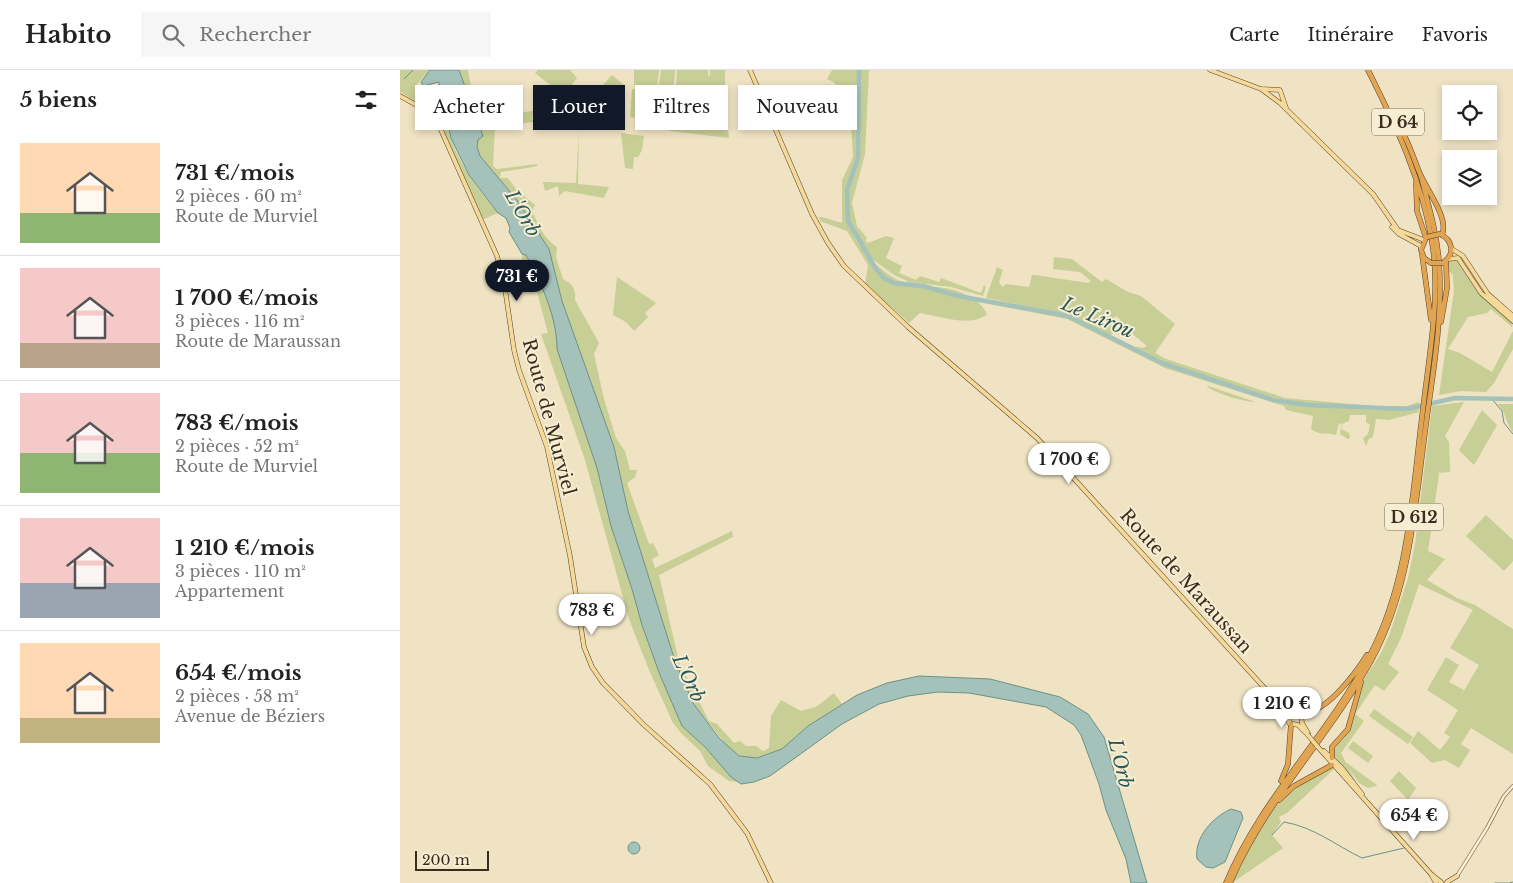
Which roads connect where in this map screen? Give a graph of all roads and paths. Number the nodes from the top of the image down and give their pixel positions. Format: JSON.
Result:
{"nodes":[{"id":1,"x":751,"y":70,"type":"edge"},
{"id":2,"x":1210,"y":70,"type":"edge"},
{"id":3,"x":1370,"y":70,"type":"edge"},
{"id":4,"x":1261,"y":89,"type":"junction"},
{"id":5,"x":1273,"y":90,"type":"junction"},
{"id":6,"x":1271,"y":96,"type":"junction"},
{"id":7,"x":401,"y":98,"type":"edge"},
{"id":8,"x":1282,"y":98,"type":"junction"},
{"id":9,"x":1274,"y":101,"type":"junction"},
{"id":10,"x":1291,"y":116,"type":"junction"},
{"id":11,"x":1418,"y":175,"type":"junction"},
{"id":12,"x":1356,"y":180,"type":"junction"},
{"id":13,"x":1441,"y":235,"type":"junction"},
{"id":14,"x":1426,"y":238,"type":"junction"},
{"id":15,"x":1452,"y":249,"type":"junction"},
{"id":16,"x":1421,"y":252,"type":"junction"},
{"id":17,"x":1446,"y":261,"type":"junction"},
{"id":18,"x":1513,"y":316,"type":"edge"},
{"id":19,"x":1513,"y":320,"type":"edge"},
{"id":20,"x":1438,"y":335,"type":"junction"},
{"id":21,"x":1431,"y":340,"type":"junction"},
{"id":22,"x":1427,"y":393,"type":"junction"},
{"id":23,"x":1424,"y":418,"type":"junction"},
{"id":24,"x":1379,"y":637,"type":"junction"},
{"id":25,"x":1367,"y":667,"type":"junction"},
{"id":26,"x":1283,"y":708,"type":"junction"},
{"id":27,"x":1296,"y":711,"type":"junction"},
{"id":28,"x":1288,"y":715,"type":"junction"},
{"id":29,"x":1302,"y":722,"type":"junction"},
{"id":30,"x":1291,"y":724,"type":"junction"},
{"id":31,"x":1298,"y":725,"type":"junction"},
{"id":32,"x":1308,"y":733,"type":"junction"},
{"id":33,"x":1317,"y":746,"type":"junction"},
{"id":34,"x":1332,"y":758,"type":"junction"},
{"id":35,"x":1332,"y":764,"type":"junction"},
{"id":36,"x":1513,"y":786,"type":"edge"},
{"id":37,"x":1261,"y":818,"type":"junction"},
{"id":38,"x":1382,"y":820,"type":"junction"},
{"id":39,"x":1456,"y":876,"type":"junction"},
{"id":40,"x":1448,"y":882,"type":"edge"},
{"id":41,"x":771,"y":883,"type":"edge"},
{"id":42,"x":1228,"y":883,"type":"edge"},
{"id":43,"x":1439,"y":883,"type":"edge"},
{"id":44,"x":1452,"y":883,"type":"edge"}],
"edges":[{"from":1,"to":26,"type":"main road","name":"Route de Maraussan"},
{"from":2,"to":4,"type":"main road"},
{"from":3,"to":11,"type":"highway","number":"D 64"},
{"from":4,"to":5,"type":"main road"},
{"from":4,"to":6,"type":"main road"},
{"from":5,"to":6,"type":"main road"},
{"from":5,"to":8,"type":"main road"},
{"from":6,"to":9,"type":"main road"},
{"from":7,"to":41,"type":"main road","name":"Route de Murviel"},
{"from":8,"to":9,"type":"main road"},
{"from":8,"to":10,"type":"main road"},
{"from":9,"to":10,"type":"main road"},
{"from":10,"to":12,"type":"main road"},
{"from":11,"to":13,"type":"highway","number":"D 64"},
{"from":11,"to":14,"type":"highway","number":"D 64"},
{"from":11,"to":20,"type":"highway"},
{"from":11,"to":21,"type":"highway"},
{"from":12,"to":14,"type":"main road"},
{"from":12,"to":16,"type":"main road"},
{"from":13,"to":14,"type":"highway","bridge":true},
{"from":13,"to":15,"type":"highway"},
{"from":14,"to":16,"type":"highway"},
{"from":15,"to":17,"type":"highway"},
{"from":15,"to":18,"type":"main road"},
{"from":16,"to":17,"type":"highway","bridge":true},
{"from":16,"to":21,"type":"highway","number":"D 612"},
{"from":17,"to":19,"type":"main road"},
{"from":17,"to":20,"type":"highway","number":"D 612"},
{"from":20,"to":22,"type":"highway","number":"D 612"},
{"from":21,"to":22,"type":"highway","number":"D 612"},
{"from":22,"to":23,"type":"highway","number":"D 612"},
{"from":23,"to":24,"type":"highway","number":"D 612"},
{"from":23,"to":25,"type":"highway","number":"D 612"},
{"from":24,"to":27,"type":"highway"},
{"from":24,"to":37,"type":"highway","number":"D 612"},
{"from":25,"to":34,"type":"highway"},
{"from":25,"to":37,"type":"highway","number":"D 612"},
{"from":26,"to":27,"type":"main road"},
{"from":26,"to":28,"type":"main road","name":"Route de Maraussan"},
{"from":27,"to":28,"type":"main road"},
{"from":27,"to":29,"type":"main road"},
{"from":28,"to":30,"type":"main road"},
{"from":29,"to":31,"type":"main road"},
{"from":29,"to":32,"type":"main road"},
{"from":30,"to":31,"type":"main road"},
{"from":30,"to":37,"type":"highway"},
{"from":31,"to":32,"type":"main road"},
{"from":32,"to":33,"type":"main road","bridge":true},
{"from":33,"to":34,"type":"main road"},
{"from":33,"to":35,"type":"main road"},
{"from":34,"to":38,"type":"main road"},
{"from":35,"to":37,"type":"highway"},
{"from":35,"to":38,"type":"main road"},
{"from":36,"to":39,"type":"street"},
{"from":37,"to":42,"type":"highway","number":"D 612"},
{"from":38,"to":43,"type":"main road"},
{"from":39,"to":40,"type":"main road"},
{"from":39,"to":44,"type":"main road"},
{"from":40,"to":43,"type":"main road"}]}
